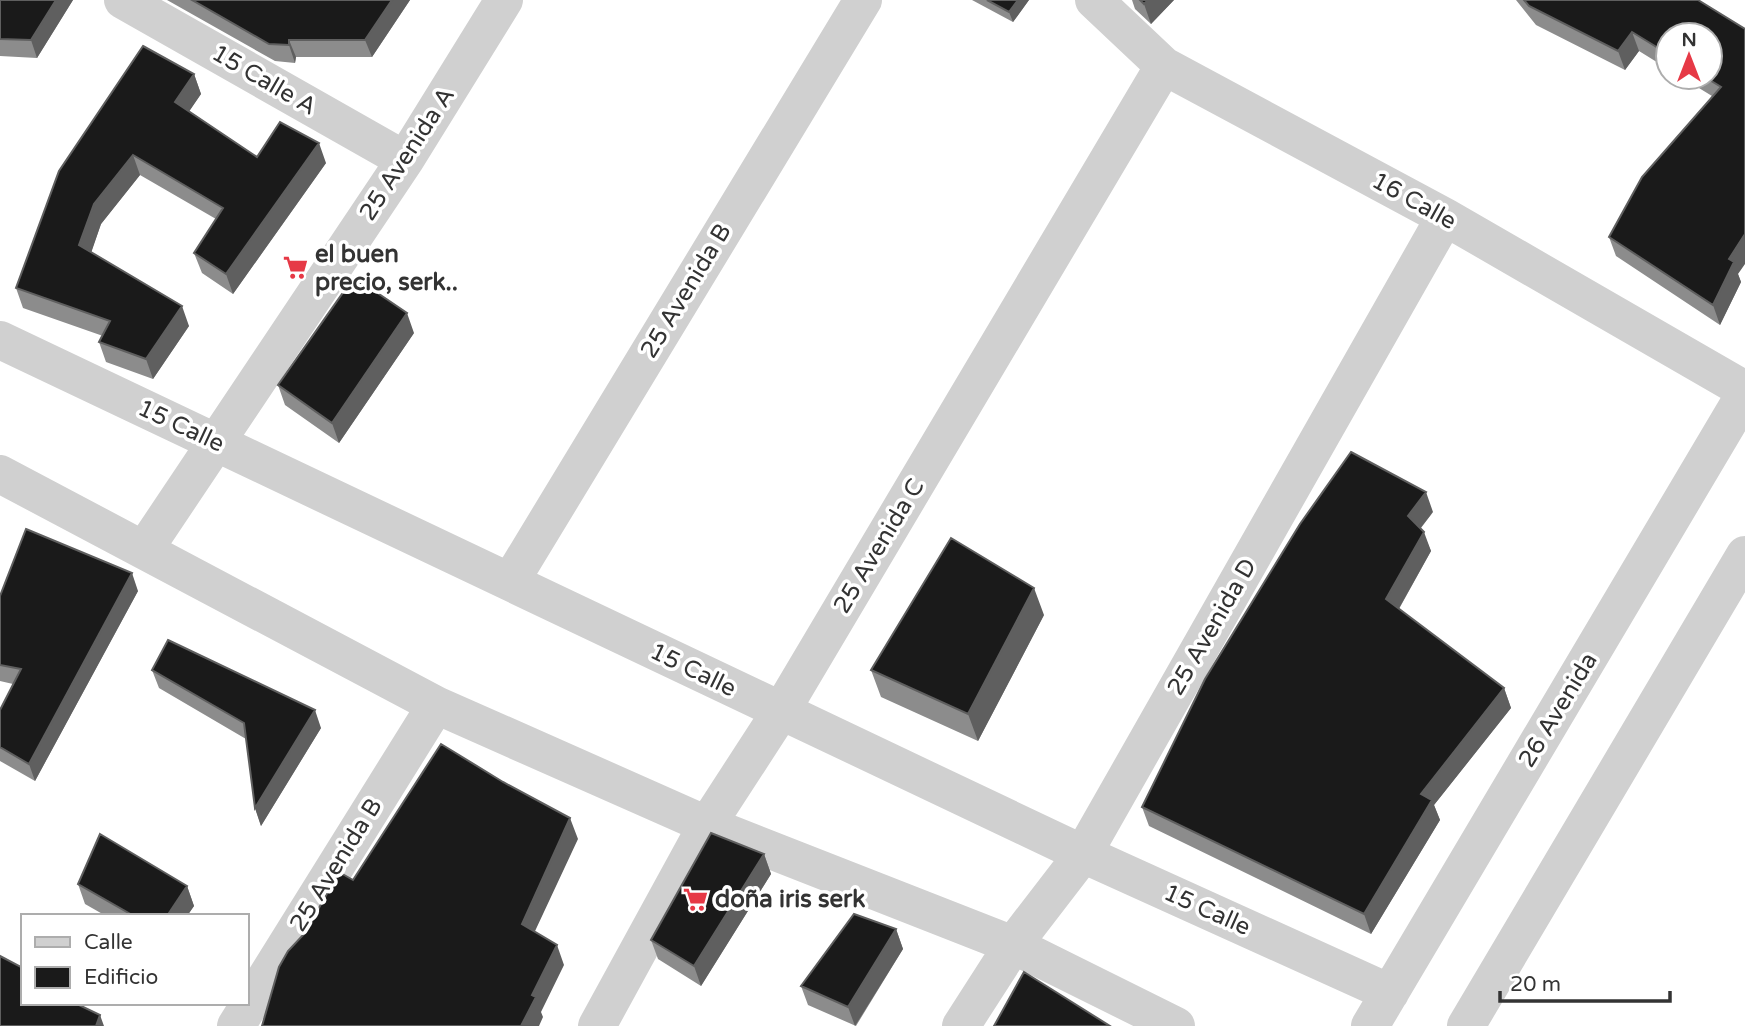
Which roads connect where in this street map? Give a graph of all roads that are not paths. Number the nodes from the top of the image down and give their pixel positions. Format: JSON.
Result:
{"nodes":[{"id":1,"x":124,"y":0,"type":"edge"},
{"id":2,"x":503,"y":0,"type":"edge"},
{"id":3,"x":863,"y":0,"type":"edge"},
{"id":4,"x":1094,"y":0,"type":"edge"},
{"id":5,"x":1164,"y":66,"type":"junction"},
{"id":6,"x":405,"y":160,"type":"junction"},
{"id":7,"x":1445,"y":217,"type":"junction"},
{"id":8,"x":0,"y":340,"type":"edge"},
{"id":9,"x":1745,"y":392,"type":"edge"},
{"id":10,"x":217,"y":443,"type":"junction"},
{"id":11,"x":0,"y":474,"type":"edge"},
{"id":12,"x":144,"y":550,"type":"junction"},
{"id":13,"x":1745,"y":555,"type":"edge"},
{"id":14,"x":510,"y":582,"type":"junction"},
{"id":15,"x":436,"y":705,"type":"junction"},
{"id":16,"x":781,"y":711,"type":"junction"},
{"id":17,"x":707,"y":825,"type":"junction"},
{"id":18,"x":1083,"y":855,"type":"junction"},
{"id":19,"x":1013,"y":945,"type":"junction"},
{"id":20,"x":1390,"y":993,"type":"junction"},
{"id":21,"x":236,"y":1026,"type":"edge"},
{"id":22,"x":597,"y":1026,"type":"edge"},
{"id":23,"x":961,"y":1026,"type":"edge"},
{"id":24,"x":1176,"y":1026,"type":"edge"},
{"id":25,"x":1370,"y":1026,"type":"edge"},
{"id":26,"x":1466,"y":1026,"type":"edge"}],
"edges":[{"from":1,"to":6,"type":"street","name":"15 Calle A"},
{"from":2,"to":6,"type":"street","name":"25 Avenida A"},
{"from":3,"to":14,"type":"street","name":"25 Avenida B"},
{"from":4,"to":5,"type":"street","name":"16 Calle"},
{"from":5,"to":7,"type":"street","name":"16 Calle"},
{"from":5,"to":16,"type":"street","name":"25 Avenida C"},
{"from":6,"to":10,"type":"street","name":"25 Avenida A"},
{"from":7,"to":9,"type":"street","name":"16 Calle"},
{"from":7,"to":18,"type":"street","name":"25 Avenida D"},
{"from":8,"to":10,"type":"street","name":"15 Calle"},
{"from":9,"to":20,"type":"street","name":"26 Avenida"},
{"from":10,"to":12,"type":"street","name":"25 Avenida A"},
{"from":10,"to":14,"type":"street","name":"15 Calle"},
{"from":11,"to":12,"type":"street"},
{"from":12,"to":15,"type":"street"},
{"from":13,"to":26,"type":"street"},
{"from":14,"to":16,"type":"street","name":"15 Calle"},
{"from":15,"to":17,"type":"street"},
{"from":15,"to":21,"type":"street","name":"25 Avenida B"},
{"from":16,"to":17,"type":"street","name":"25 Avenida C"},
{"from":16,"to":18,"type":"street","name":"15 Calle"},
{"from":17,"to":19,"type":"street"},
{"from":17,"to":22,"type":"street","name":"25 Avenida C"},
{"from":18,"to":19,"type":"street","name":"25 Avenida D"},
{"from":18,"to":20,"type":"street","name":"15 Calle"},
{"from":19,"to":23,"type":"street","name":"25 Avenida D"},
{"from":19,"to":24,"type":"street"},
{"from":20,"to":25,"type":"street","name":"26 Avenida"}]}
